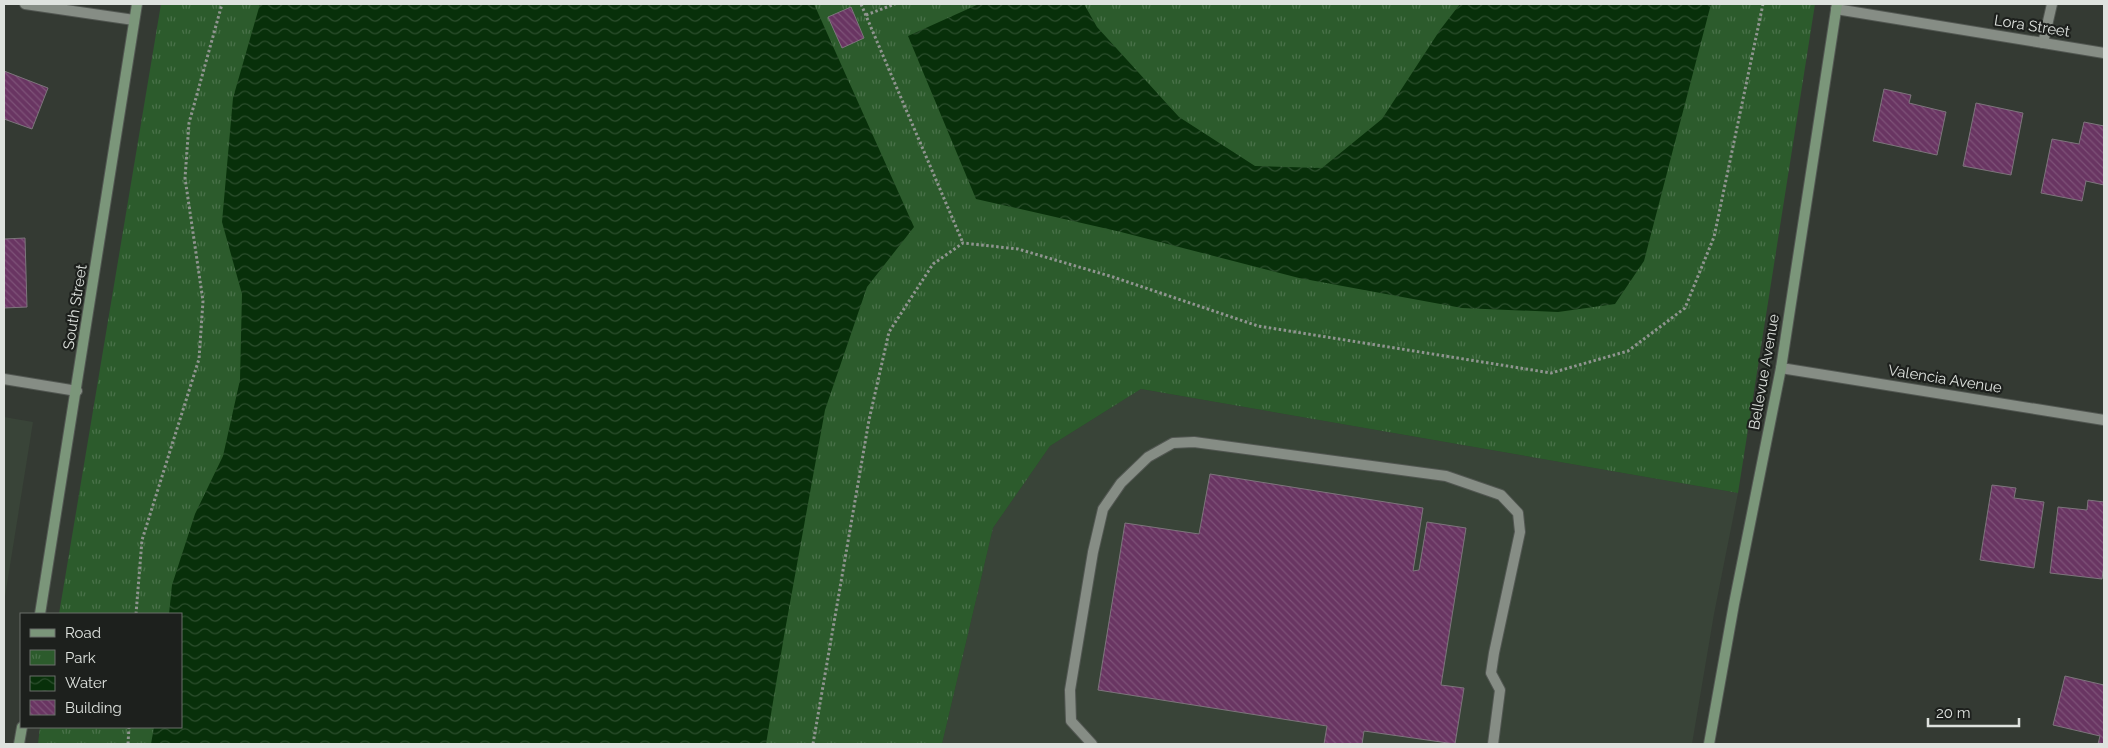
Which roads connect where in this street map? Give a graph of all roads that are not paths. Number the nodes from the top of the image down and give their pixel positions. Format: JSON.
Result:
{"nodes":[{"id":1,"x":25,"y":4,"type":"edge"},
{"id":2,"x":137,"y":4,"type":"edge"},
{"id":3,"x":2052,"y":4,"type":"edge"},
{"id":4,"x":1837,"y":6,"type":"edge"},
{"id":5,"x":134,"y":20,"type":"junction"},
{"id":6,"x":2043,"y":43,"type":"junction"},
{"id":7,"x":2104,"y":53,"type":"edge"},
{"id":8,"x":1781,"y":368,"type":"junction"},
{"id":9,"x":4,"y":379,"type":"edge"},
{"id":10,"x":77,"y":391,"type":"junction"},
{"id":11,"x":2104,"y":420,"type":"edge"},
{"id":12,"x":40,"y":613,"type":"edge"},
{"id":13,"x":22,"y":728,"type":"edge"},
{"id":14,"x":19,"y":744,"type":"edge"},
{"id":15,"x":1092,"y":744,"type":"edge"},
{"id":16,"x":1493,"y":744,"type":"edge"},
{"id":17,"x":1709,"y":744,"type":"edge"}],
"edges":[{"from":1,"to":5,"type":"street"},
{"from":2,"to":5,"type":"street","name":"South Street"},
{"from":3,"to":6,"type":"street"},
{"from":4,"to":6,"type":"street","name":"Lora Street"},
{"from":4,"to":8,"type":"street","name":"Bellevue Avenue"},
{"from":5,"to":10,"type":"street","name":"South Street"},
{"from":6,"to":7,"type":"street","name":"Lora Street"},
{"from":8,"to":11,"type":"street","name":"Valencia Avenue"},
{"from":8,"to":17,"type":"street","name":"Bellevue Avenue"},
{"from":9,"to":10,"type":"street"},
{"from":10,"to":12,"type":"street","name":"South Street"},
{"from":13,"to":14,"type":"street"},
{"from":15,"to":16,"type":"street"}]}
